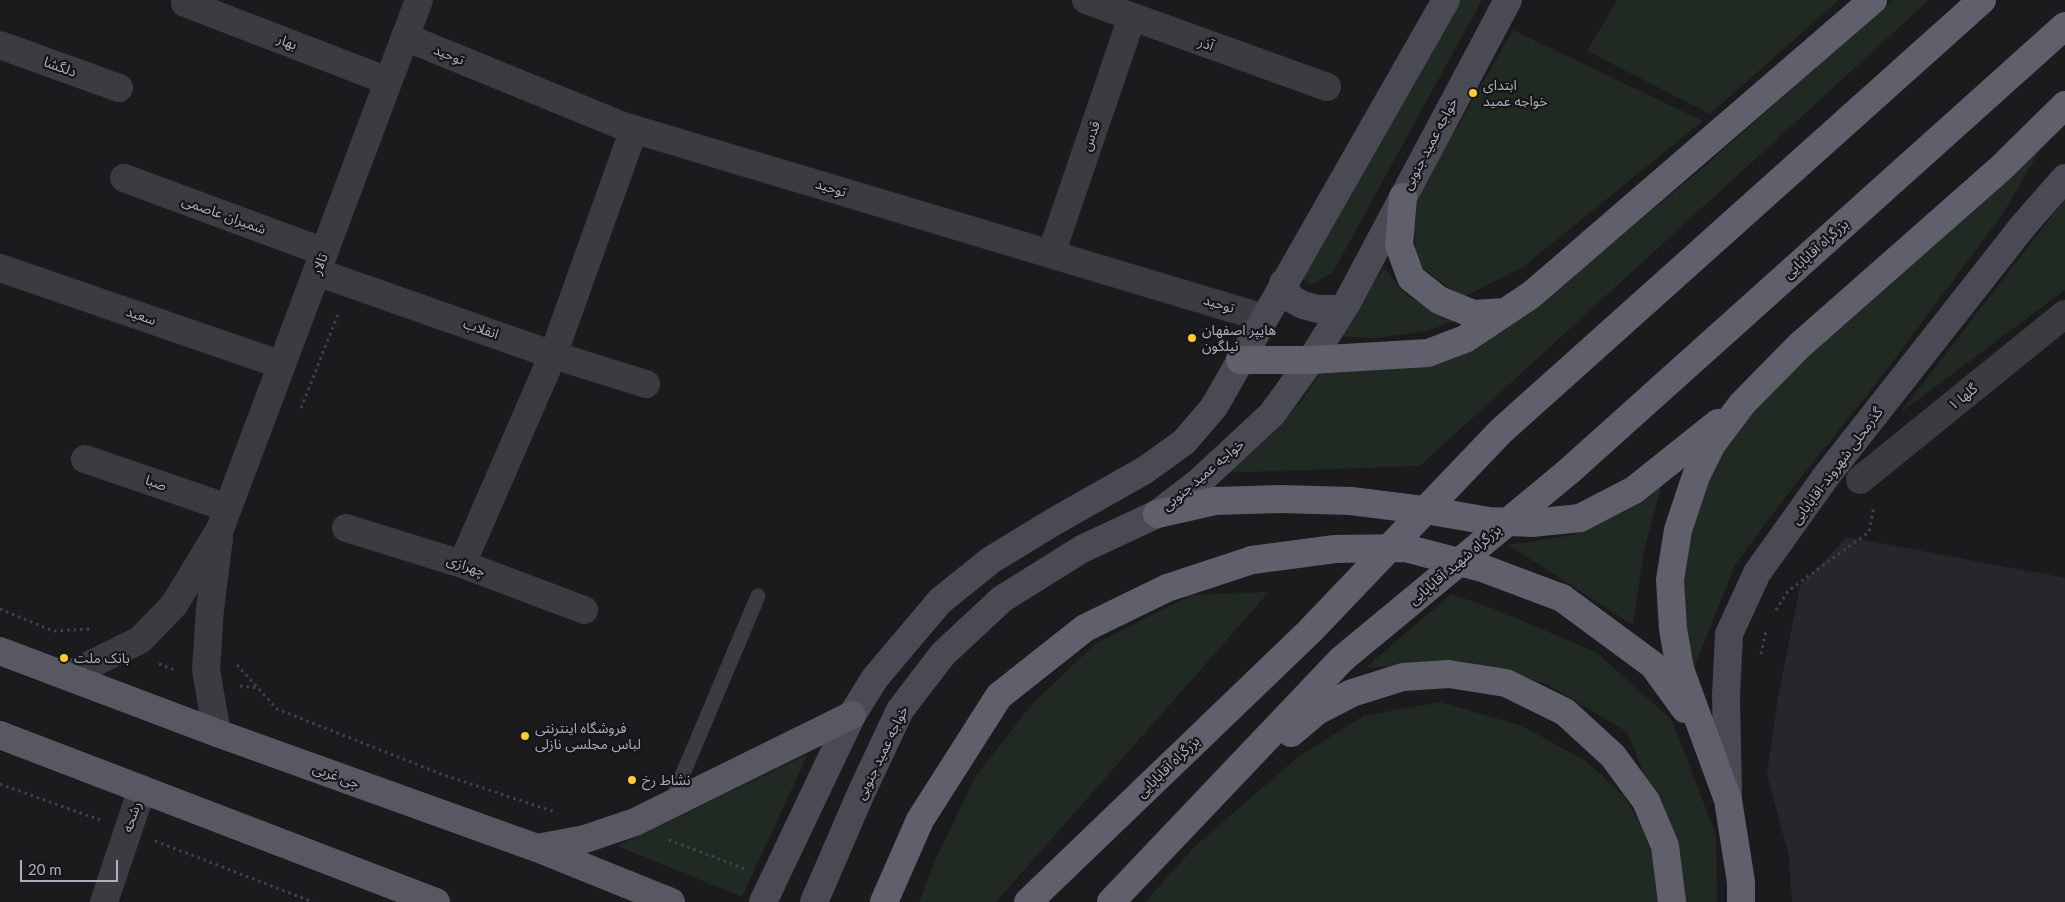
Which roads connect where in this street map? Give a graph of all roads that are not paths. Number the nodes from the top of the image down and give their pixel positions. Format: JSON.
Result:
{"nodes":[{"id":1,"x":419,"y":0,"type":"edge"},
{"id":2,"x":1086,"y":0,"type":"edge"},
{"id":3,"x":1446,"y":0,"type":"edge"},
{"id":4,"x":1508,"y":0,"type":"edge"},
{"id":5,"x":1873,"y":0,"type":"edge"},
{"id":6,"x":1982,"y":0,"type":"edge"},
{"id":7,"x":185,"y":3,"type":"dead end"},
{"id":8,"x":1132,"y":17,"type":"junction"},
{"id":9,"x":2065,"y":26,"type":"edge"},
{"id":10,"x":405,"y":37,"type":"junction"},
{"id":11,"x":0,"y":46,"type":"edge"},
{"id":12,"x":388,"y":81,"type":"junction"},
{"id":13,"x":1327,"y":87,"type":"dead end"},
{"id":14,"x":119,"y":88,"type":"dead end"},
{"id":15,"x":2065,"y":105,"type":"edge"},
{"id":16,"x":634,"y":129,"type":"junction"},
{"id":17,"x":124,"y":178,"type":"dead end"},
{"id":18,"x":2065,"y":178,"type":"edge"},
{"id":19,"x":1403,"y":197,"type":"junction"},
{"id":20,"x":1051,"y":254,"type":"junction"},
{"id":21,"x":320,"y":262,"type":"junction"},
{"id":22,"x":0,"y":268,"type":"edge"},
{"id":23,"x":1283,"y":283,"type":"junction"},
{"id":24,"x":1343,"y":309,"type":"junction"},
{"id":25,"x":1506,"y":312,"type":"junction"},
{"id":26,"x":2065,"y":314,"type":"edge"},
{"id":27,"x":1264,"y":318,"type":"junction"},
{"id":28,"x":553,"y":355,"type":"junction"},
{"id":29,"x":1240,"y":360,"type":"junction"},
{"id":30,"x":1311,"y":360,"type":"junction"},
{"id":31,"x":282,"y":365,"type":"junction"},
{"id":32,"x":646,"y":384,"type":"dead end"},
{"id":33,"x":1742,"y":404,"type":"junction"},
{"id":34,"x":85,"y":459,"type":"dead end"},
{"id":35,"x":1568,"y":472,"type":"joint"},
{"id":36,"x":1870,"y":472,"type":"road end"},
{"id":37,"x":1157,"y":514,"type":"junction"},
{"id":38,"x":224,"y":518,"type":"junction"},
{"id":39,"x":346,"y":528,"type":"dead end"},
{"id":40,"x":462,"y":564,"type":"junction"},
{"id":41,"x":758,"y":596,"type":"dead end"},
{"id":42,"x":584,"y":610,"type":"dead end"},
{"id":43,"x":0,"y":651,"type":"edge"},
{"id":44,"x":67,"y":676,"type":"junction"},
{"id":45,"x":852,"y":715,"type":"junction"},
{"id":46,"x":217,"y":733,"type":"junction"},
{"id":47,"x":1704,"y":734,"type":"junction"},
{"id":48,"x":0,"y":736,"type":"edge"},
{"id":49,"x":142,"y":789,"type":"junction"},
{"id":50,"x":1728,"y":800,"type":"junction"},
{"id":51,"x":669,"y":806,"type":"junction"},
{"id":52,"x":1196,"y":813,"type":"junction"},
{"id":53,"x":537,"y":848,"type":"junction"},
{"id":54,"x":425,"y":899,"type":"edge"},
{"id":55,"x":104,"y":902,"type":"edge"},
{"id":56,"x":671,"y":902,"type":"edge"},
{"id":57,"x":763,"y":902,"type":"edge"},
{"id":58,"x":814,"y":902,"type":"edge"},
{"id":59,"x":884,"y":902,"type":"edge"},
{"id":60,"x":1028,"y":902,"type":"edge"},
{"id":61,"x":1110,"y":902,"type":"edge"},
{"id":62,"x":1672,"y":902,"type":"edge"},
{"id":63,"x":1741,"y":902,"type":"edge"}],
"edges":[{"from":1,"to":10,"type":"street","name":"تالار"},
{"from":2,"to":8,"type":"street","name":"آذر"},
{"from":3,"to":23,"type":"main road"},
{"from":4,"to":19,"type":"main road","name":"خواجه عمید جنوبی"},
{"from":5,"to":25,"type":"highway"},
{"from":6,"to":60,"type":"highway","name":"بزرگراه آقابابایی"},
{"from":7,"to":12,"type":"street","name":"بهار"},
{"from":8,"to":13,"type":"street","name":"آذر"},
{"from":8,"to":20,"type":"street","name":"قدس"},
{"from":9,"to":35,"type":"highway","name":"بزرگراه آقابابایی"},
{"from":10,"to":12,"type":"street","name":"تالار"},
{"from":10,"to":16,"type":"street","name":"توحید"},
{"from":11,"to":14,"type":"street","name":"دلگشا"},
{"from":12,"to":21,"type":"street","name":"تالار"},
{"from":15,"to":33,"type":"highway"},
{"from":16,"to":20,"type":"street","name":"توحید"},
{"from":16,"to":28,"type":"street"},
{"from":17,"to":21,"type":"street","name":"شمیران عاصمی"},
{"from":18,"to":50,"type":"main road","name":"گذرمحلی شهروند-اقابابایی"},
{"from":19,"to":24,"type":"main road","name":"خواجه عمید جنوبی"},
{"from":19,"to":25,"type":"highway"},
{"from":20,"to":27,"type":"street","name":"توحید"},
{"from":21,"to":28,"type":"street","name":"انقلاب"},
{"from":21,"to":31,"type":"street","name":"تالار"},
{"from":22,"to":31,"type":"street","name":"سعید"},
{"from":23,"to":24,"type":"main road"},
{"from":23,"to":27,"type":"main road"},
{"from":24,"to":30,"type":"main road","name":"خواجه عمید جنوبی"},
{"from":25,"to":30,"type":"highway"},
{"from":26,"to":36,"type":"street","name":"گلها ۱"},
{"from":27,"to":29,"type":"main road"},
{"from":28,"to":32,"type":"street","name":"انقلاب"},
{"from":28,"to":40,"type":"street"},
{"from":29,"to":30,"type":"highway"},
{"from":29,"to":45,"type":"main road"},
{"from":30,"to":37,"type":"main road","name":"خواجه عمید جنوبی"},
{"from":31,"to":38,"type":"street","name":"تالار"},
{"from":33,"to":37,"type":"highway","bridge":true},
{"from":33,"to":47,"type":"highway"},
{"from":34,"to":38,"type":"street","name":"صبا"},
{"from":35,"to":52,"type":"highway","name":"بزرگراه شهید آقابابایی"},
{"from":37,"to":58,"type":"main road","name":"خواجه عمید جنوبی"},
{"from":38,"to":44,"type":"street"},
{"from":38,"to":46,"type":"street"},
{"from":39,"to":40,"type":"street","name":"چهرازی"},
{"from":40,"to":42,"type":"street","name":"چهرازی"},
{"from":41,"to":51,"type":"lane"},
{"from":43,"to":44,"type":"main road","name":"جی غربی"},
{"from":44,"to":46,"type":"main road","name":"جی غربی"},
{"from":45,"to":51,"type":"main road"},
{"from":45,"to":57,"type":"main road"},
{"from":46,"to":53,"type":"main road","name":"جی غربی"},
{"from":47,"to":50,"type":"highway"},
{"from":47,"to":59,"type":"highway","bridge":true},
{"from":48,"to":49,"type":"main road"},
{"from":49,"to":54,"type":"main road"},
{"from":49,"to":55,"type":"street","name":"رشحه"},
{"from":50,"to":63,"type":"highway"},
{"from":51,"to":53,"type":"main road"},
{"from":52,"to":61,"type":"highway"},
{"from":52,"to":62,"type":"highway"},
{"from":53,"to":56,"type":"main road","name":"جی غربی"}]}
